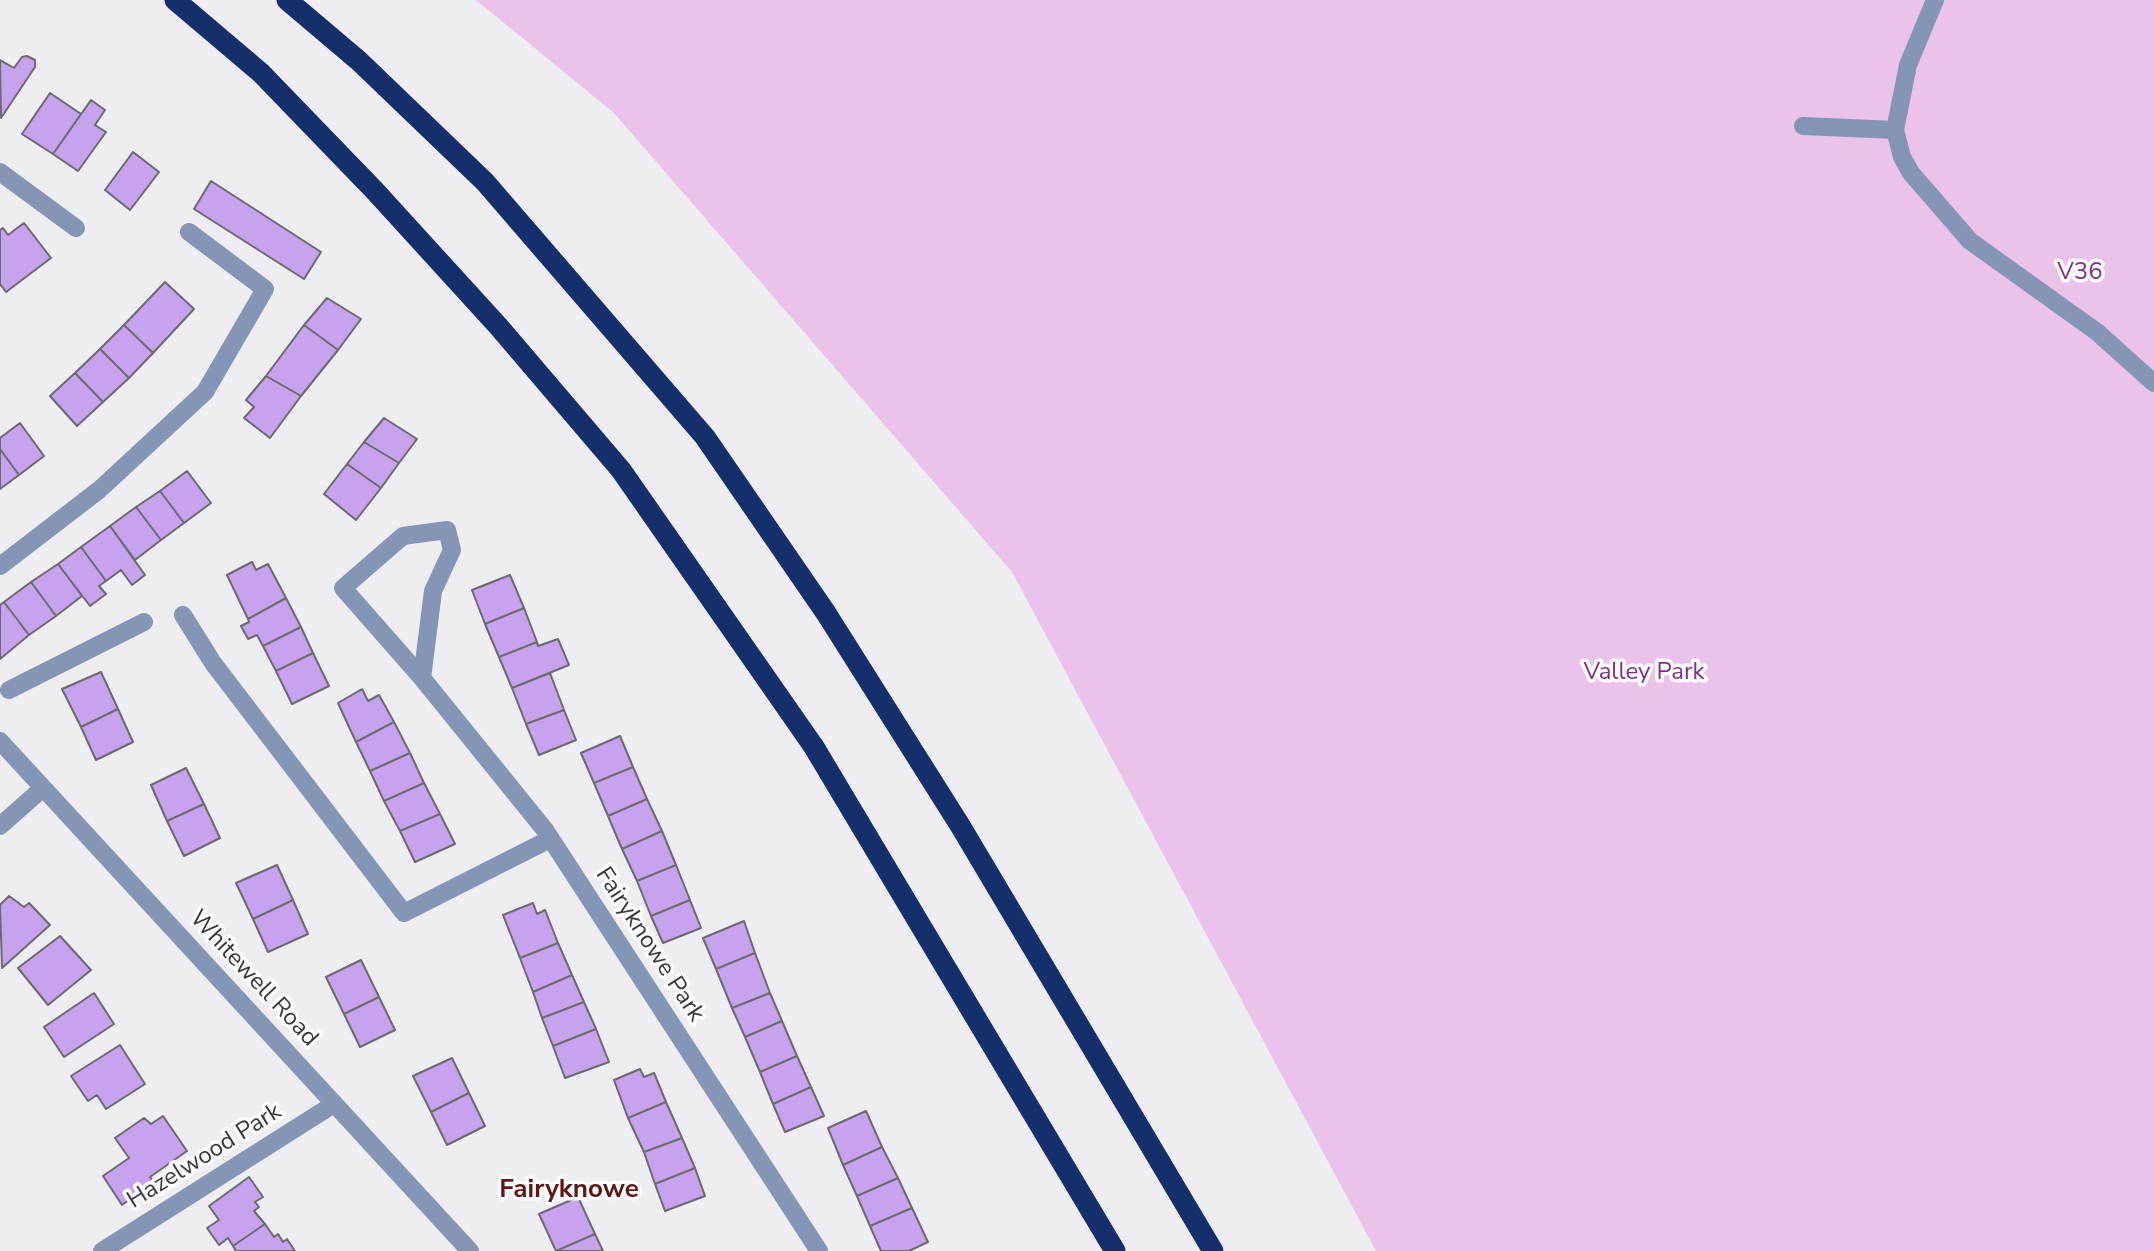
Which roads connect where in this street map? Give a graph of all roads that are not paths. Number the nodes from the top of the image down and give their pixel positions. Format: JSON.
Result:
{"nodes":[{"id":1,"x":175,"y":0,"type":"edge"},
{"id":2,"x":287,"y":0,"type":"edge"},
{"id":3,"x":1935,"y":0,"type":"edge"},
{"id":4,"x":1803,"y":126,"type":"dead end"},
{"id":5,"x":1895,"y":130,"type":"junction"},
{"id":6,"x":0,"y":172,"type":"edge"},
{"id":7,"x":76,"y":228,"type":"dead end"},
{"id":8,"x":189,"y":232,"type":"dead end"},
{"id":9,"x":2154,"y":383,"type":"edge"},
{"id":10,"x":0,"y":566,"type":"edge"},
{"id":11,"x":183,"y":615,"type":"dead end"},
{"id":12,"x":144,"y":622,"type":"dead end"},
{"id":13,"x":422,"y":678,"type":"junction"},
{"id":14,"x":9,"y":690,"type":"dead end"},
{"id":15,"x":0,"y":741,"type":"edge"},
{"id":16,"x":43,"y":788,"type":"junction"},
{"id":17,"x":0,"y":826,"type":"edge"},
{"id":18,"x":550,"y":839,"type":"junction"},
{"id":19,"x":334,"y":1104,"type":"junction"},
{"id":20,"x":102,"y":1251,"type":"edge"},
{"id":21,"x":470,"y":1251,"type":"edge"},
{"id":22,"x":819,"y":1251,"type":"edge"},
{"id":23,"x":1115,"y":1251,"type":"edge"},
{"id":24,"x":1213,"y":1251,"type":"edge"}],
"edges":[{"from":1,"to":23,"type":"highway"},
{"from":2,"to":24,"type":"highway"},
{"from":3,"to":5,"type":"street"},
{"from":4,"to":5,"type":"street"},
{"from":5,"to":9,"type":"street"},
{"from":6,"to":7,"type":"street"},
{"from":8,"to":10,"type":"street"},
{"from":11,"to":18,"type":"street"},
{"from":12,"to":14,"type":"street"},
{"from":13,"to":13,"type":"street","name":"Fairyknowe Park"},
{"from":13,"to":18,"type":"street","name":"Fairyknowe Park"},
{"from":15,"to":16,"type":"street","name":"Whitewell Road"},
{"from":16,"to":17,"type":"street"},
{"from":16,"to":19,"type":"street","name":"Whitewell Road"},
{"from":18,"to":22,"type":"street","name":"Fairyknowe Park"},
{"from":19,"to":20,"type":"street","name":"Hazelwood Park"},
{"from":19,"to":21,"type":"street","name":"Whitewell Road"}]}
